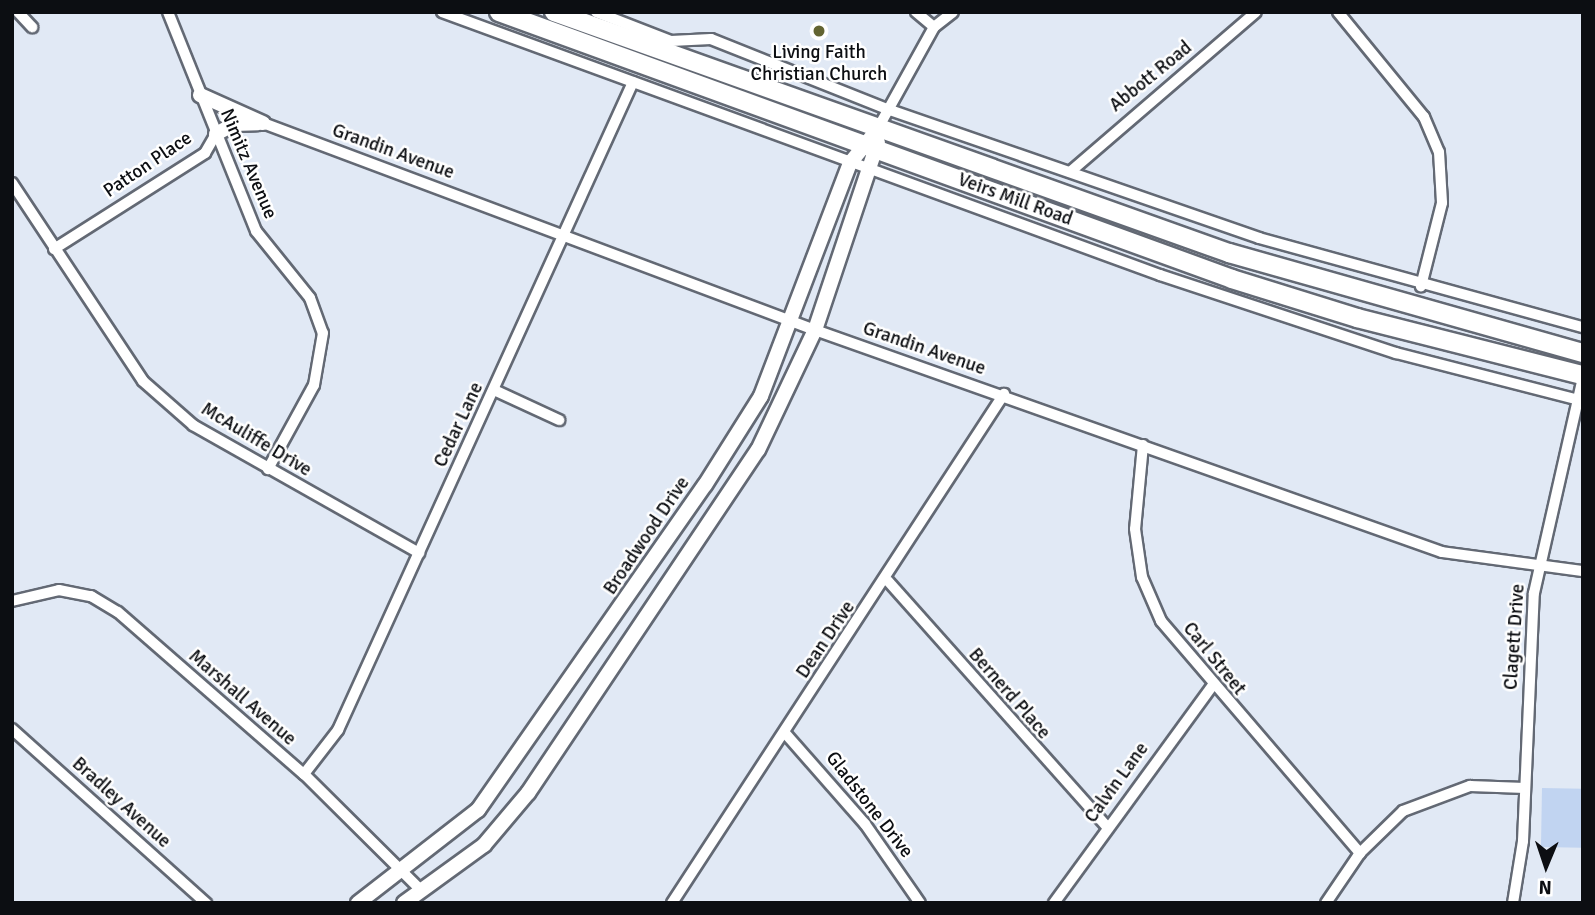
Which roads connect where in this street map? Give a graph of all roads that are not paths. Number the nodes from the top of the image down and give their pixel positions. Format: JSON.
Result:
{"nodes":[{"id":1,"x":18,"y":12,"type":"edge"},
{"id":2,"x":167,"y":12,"type":"edge"},
{"id":3,"x":442,"y":12,"type":"edge"},
{"id":4,"x":499,"y":12,"type":"edge"},
{"id":5,"x":554,"y":12,"type":"edge"},
{"id":6,"x":596,"y":12,"type":"edge"},
{"id":7,"x":916,"y":12,"type":"edge"},
{"id":8,"x":953,"y":12,"type":"edge"},
{"id":9,"x":1256,"y":12,"type":"edge"},
{"id":10,"x":1338,"y":12,"type":"edge"},
{"id":11,"x":32,"y":27,"type":"dead end"},
{"id":12,"x":934,"y":27,"type":"junction"},
{"id":13,"x":633,"y":82,"type":"junction"},
{"id":14,"x":200,"y":95,"type":"junction"},
{"id":15,"x":887,"y":109,"type":"junction"},
{"id":16,"x":263,"y":123,"type":"junction"},
{"id":17,"x":877,"y":130,"type":"junction"},
{"id":18,"x":216,"y":134,"type":"junction"},
{"id":19,"x":859,"y":145,"type":"junction"},
{"id":20,"x":879,"y":153,"type":"junction"},
{"id":21,"x":850,"y":163,"type":"junction"},
{"id":22,"x":872,"y":171,"type":"junction"},
{"id":23,"x":1070,"y":172,"type":"junction"},
{"id":24,"x":12,"y":183,"type":"edge"},
{"id":25,"x":566,"y":233,"type":"junction"},
{"id":26,"x":54,"y":249,"type":"junction"},
{"id":27,"x":1421,"y":286,"type":"junction"},
{"id":28,"x":791,"y":321,"type":"junction"},
{"id":29,"x":1583,"y":327,"type":"edge"},
{"id":30,"x":815,"y":330,"type":"junction"},
{"id":31,"x":1583,"y":353,"type":"edge"},
{"id":32,"x":1583,"y":377,"type":"edge"},
{"id":33,"x":494,"y":390,"type":"junction"},
{"id":34,"x":1004,"y":394,"type":"junction"},
{"id":35,"x":1580,"y":401,"type":"edge"},
{"id":36,"x":559,"y":420,"type":"dead end"},
{"id":37,"x":1143,"y":445,"type":"junction"},
{"id":38,"x":268,"y":469,"type":"junction"},
{"id":39,"x":419,"y":553,"type":"junction"},
{"id":40,"x":1539,"y":566,"type":"junction"},
{"id":41,"x":1583,"y":571,"type":"edge"},
{"id":42,"x":888,"y":581,"type":"junction"},
{"id":43,"x":12,"y":601,"type":"edge"},
{"id":44,"x":1212,"y":686,"type":"junction"},
{"id":45,"x":12,"y":729,"type":"edge"},
{"id":46,"x":785,"y":733,"type":"junction"},
{"id":47,"x":304,"y":774,"type":"junction"},
{"id":48,"x":1525,"y":788,"type":"junction"},
{"id":49,"x":1107,"y":827,"type":"junction"},
{"id":50,"x":1360,"y":853,"type":"junction"},
{"id":51,"x":399,"y":866,"type":"junction"},
{"id":52,"x":421,"y":890,"type":"junction"},
{"id":53,"x":206,"y":903,"type":"edge"},
{"id":54,"x":358,"y":903,"type":"edge"},
{"id":55,"x":404,"y":903,"type":"edge"},
{"id":56,"x":672,"y":903,"type":"edge"},
{"id":57,"x":920,"y":903,"type":"edge"},
{"id":58,"x":1054,"y":903,"type":"edge"},
{"id":59,"x":1326,"y":903,"type":"edge"},
{"id":60,"x":1513,"y":903,"type":"edge"}],
"edges":[{"from":1,"to":11,"type":"street"},
{"from":2,"to":14,"type":"street","name":"Nimitz Avenue"},
{"from":3,"to":13,"type":"street","name":"Veirs Mill Road"},
{"from":4,"to":19,"type":"main road","name":"Veirs Mill Road"},
{"from":5,"to":17,"type":"main road","name":"Veirs Mill Road"},
{"from":6,"to":15,"type":"street"},
{"from":7,"to":12,"type":"street"},
{"from":8,"to":12,"type":"street","name":"Broadwood Drive"},
{"from":9,"to":23,"type":"street","name":"Abbott Road"},
{"from":10,"to":27,"type":"street"},
{"from":12,"to":15,"type":"street","name":"Broadwood Drive"},
{"from":13,"to":21,"type":"street","name":"Veirs Mill Road"},
{"from":13,"to":25,"type":"street","name":"Cedar Lane"},
{"from":14,"to":16,"type":"street"},
{"from":14,"to":18,"type":"street","name":"Nimitz Avenue"},
{"from":15,"to":17,"type":"street","name":"Broadwood Drive"},
{"from":15,"to":23,"type":"street"},
{"from":16,"to":18,"type":"street","name":"Patton Place"},
{"from":16,"to":25,"type":"street","name":"Grandin Avenue"},
{"from":17,"to":19,"type":"street","name":"Broadwood Drive"},
{"from":17,"to":20,"type":"street"},
{"from":17,"to":31,"type":"main road","name":"Veirs Mill Road"},
{"from":18,"to":26,"type":"street","name":"Patton Place"},
{"from":18,"to":38,"type":"street","name":"Nimitz Avenue"},
{"from":19,"to":20,"type":"main road","name":"Veirs Mill Road"},
{"from":19,"to":21,"type":"street","name":"Broadwood Drive"},
{"from":20,"to":22,"type":"street"},
{"from":20,"to":32,"type":"main road","name":"Veirs Mill Road"},
{"from":21,"to":22,"type":"street","name":"Veirs Mill Road"},
{"from":21,"to":28,"type":"street","name":"Broadwood Drive"},
{"from":22,"to":30,"type":"street"},
{"from":22,"to":35,"type":"street","name":"Veirs Mill Road"},
{"from":23,"to":27,"type":"street"},
{"from":24,"to":26,"type":"street","name":"McAuliffe Drive"},
{"from":25,"to":28,"type":"street","name":"Grandin Avenue"},
{"from":25,"to":33,"type":"street","name":"Cedar Lane"},
{"from":26,"to":38,"type":"street","name":"McAuliffe Drive"},
{"from":27,"to":29,"type":"street"},
{"from":28,"to":30,"type":"street","name":"Grandin Avenue"},
{"from":28,"to":51,"type":"street","name":"Broadwood Drive"},
{"from":30,"to":34,"type":"street","name":"Grandin Avenue"},
{"from":30,"to":52,"type":"street"},
{"from":32,"to":35,"type":"street","name":"Clagett Drive"},
{"from":33,"to":36,"type":"street"},
{"from":33,"to":39,"type":"street","name":"Cedar Lane"},
{"from":34,"to":37,"type":"street","name":"Grandin Avenue"},
{"from":34,"to":42,"type":"street","name":"Dean Drive"},
{"from":35,"to":40,"type":"street","name":"Clagett Drive"},
{"from":37,"to":40,"type":"street","name":"Grandin Avenue"},
{"from":37,"to":44,"type":"street","name":"Carl Street"},
{"from":38,"to":39,"type":"street","name":"McAuliffe Drive"},
{"from":39,"to":47,"type":"street","name":"Cedar Lane"},
{"from":40,"to":41,"type":"street","name":"Grandin Avenue"},
{"from":40,"to":48,"type":"street","name":"Clagett Drive"},
{"from":42,"to":46,"type":"street","name":"Dean Drive"},
{"from":42,"to":49,"type":"street","name":"Bernerd Place"},
{"from":43,"to":47,"type":"street","name":"Marshall Avenue"},
{"from":44,"to":49,"type":"street","name":"Calvin Lane"},
{"from":44,"to":50,"type":"street","name":"Carl Street"},
{"from":45,"to":53,"type":"street","name":"Bradley Avenue"},
{"from":46,"to":56,"type":"street","name":"Dean Drive"},
{"from":46,"to":57,"type":"street","name":"Gladstone Drive"},
{"from":47,"to":51,"type":"street","name":"Marshall Avenue"},
{"from":48,"to":50,"type":"street"},
{"from":48,"to":60,"type":"street","name":"Clagett Drive"},
{"from":49,"to":58,"type":"street","name":"Calvin Lane"},
{"from":50,"to":59,"type":"street"},
{"from":51,"to":52,"type":"street","name":"Marshall Avenue"},
{"from":51,"to":54,"type":"street","name":"Broadwood Drive"},
{"from":52,"to":55,"type":"street"}]}
